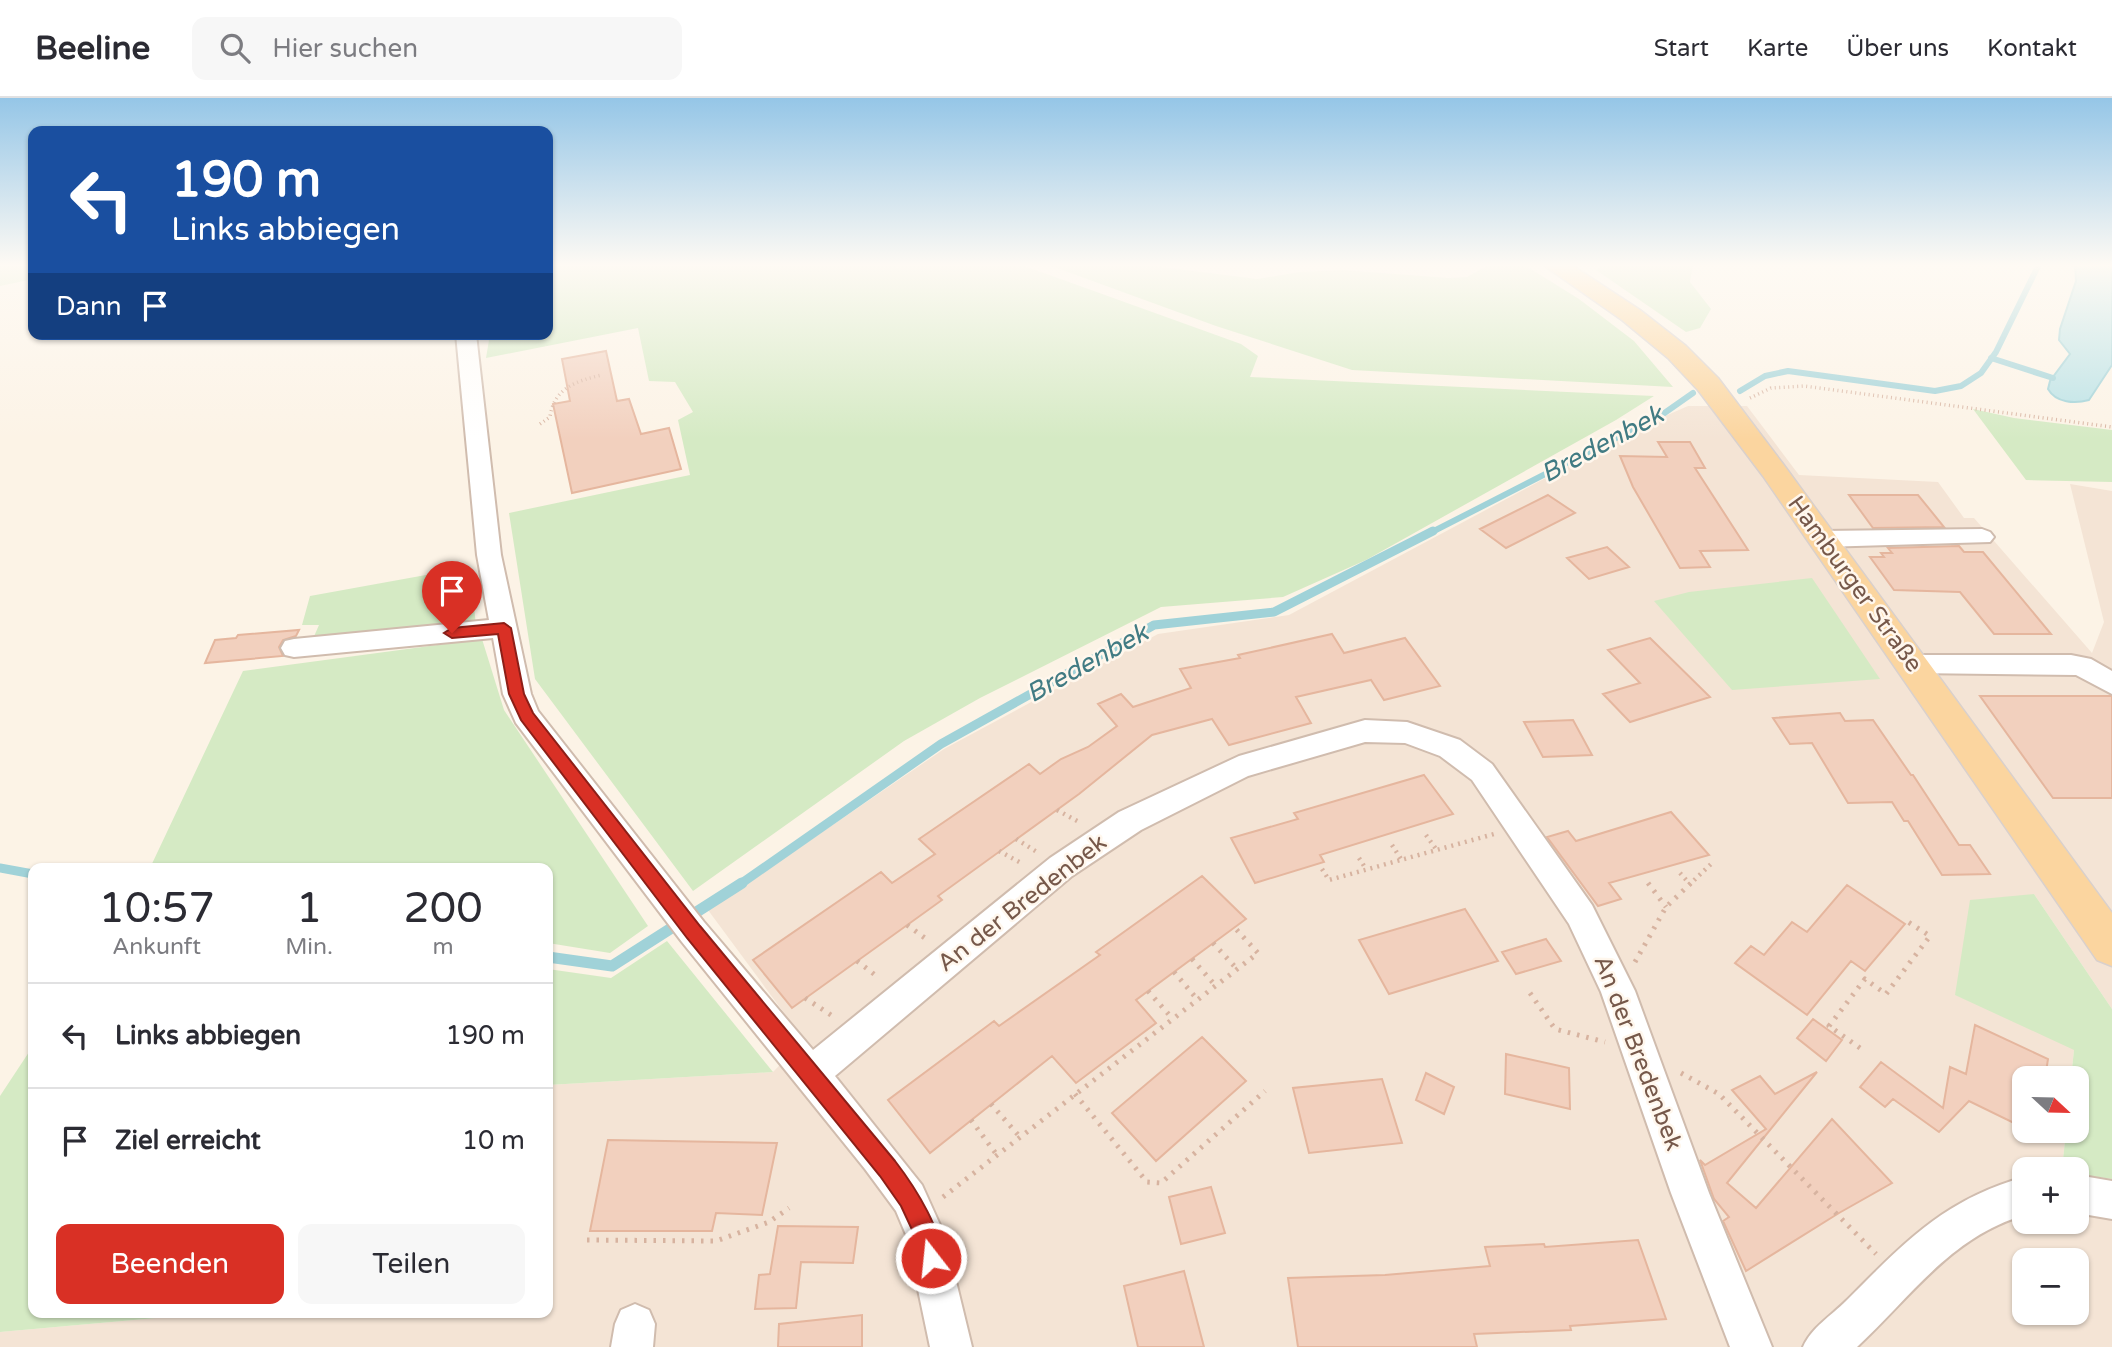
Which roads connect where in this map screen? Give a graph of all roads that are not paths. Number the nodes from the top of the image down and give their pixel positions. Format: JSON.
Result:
{"nodes":[{"id":1,"x":1640,"y":322,"type":"edge"},
{"id":2,"x":467,"y":340,"type":"edge"},
{"id":3,"x":1982,"y":537,"type":"dead end"},
{"id":4,"x":1822,"y":539,"type":"junction"},
{"id":5,"x":504,"y":628,"type":"junction"},
{"id":6,"x":294,"y":648,"type":"dead end"},
{"id":7,"x":1912,"y":664,"type":"junction"},
{"id":8,"x":2112,"y":684,"type":"edge"},
{"id":9,"x":2112,"y":947,"type":"edge"},
{"id":10,"x":810,"y":1075,"type":"junction"},
{"id":11,"x":2089,"y":1196,"type":"edge"},
{"id":12,"x":2012,"y":1199,"type":"edge"},
{"id":13,"x":2112,"y":1200,"type":"edge"},
{"id":14,"x":951,"y":1347,"type":"edge"},
{"id":15,"x":1751,"y":1347,"type":"edge"},
{"id":16,"x":1824,"y":1347,"type":"edge"}],
"edges":[{"from":1,"to":4,"type":"main road","name":"Hamburger Straße"},
{"from":2,"to":5,"type":"street"},
{"from":3,"to":4,"type":"street"},
{"from":4,"to":7,"type":"main road","name":"Hamburger Straße"},
{"from":5,"to":6,"type":"street"},
{"from":5,"to":10,"type":"street"},
{"from":7,"to":8,"type":"street"},
{"from":7,"to":9,"type":"main road","name":"Hamburger Straße"},
{"from":10,"to":14,"type":"street"},
{"from":10,"to":15,"type":"street","name":"An der Bredenbek"},
{"from":11,"to":13,"type":"street"},
{"from":12,"to":16,"type":"street"}]}
